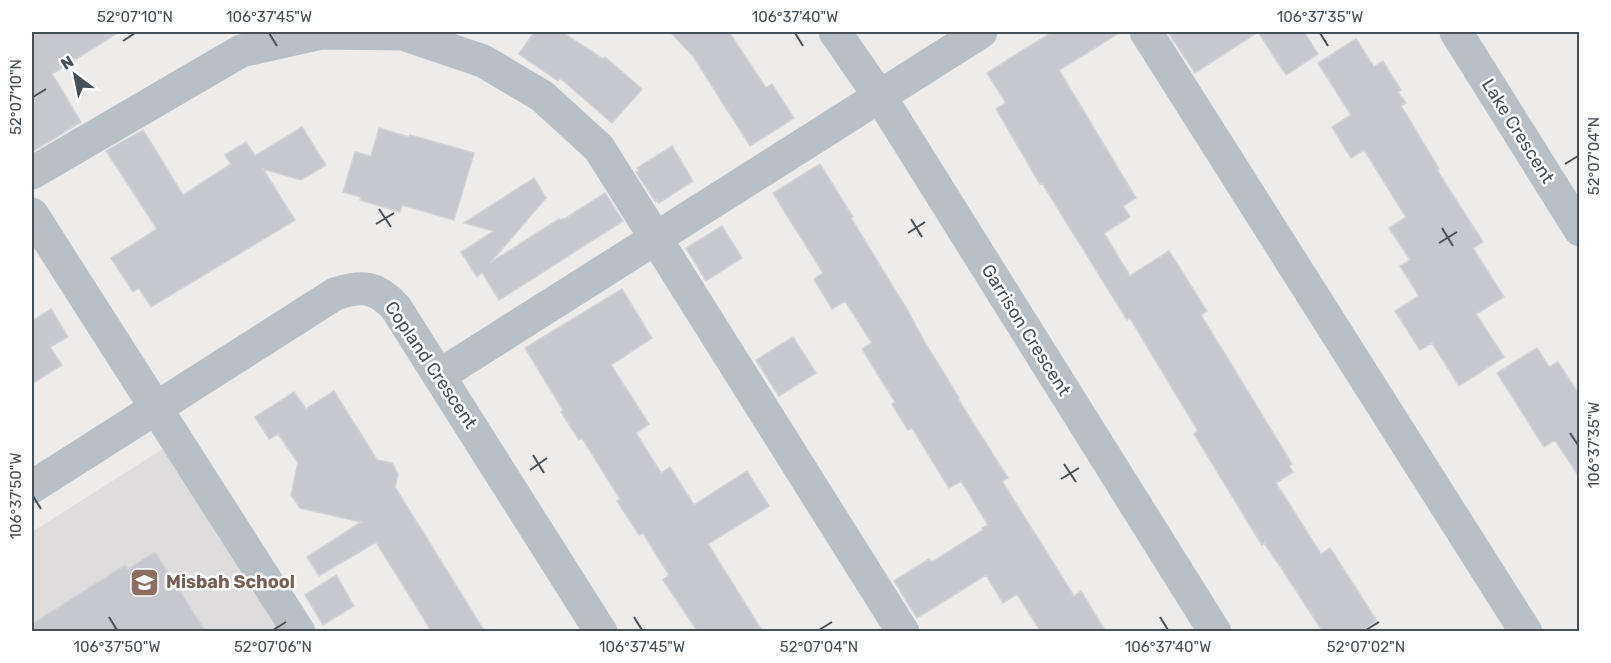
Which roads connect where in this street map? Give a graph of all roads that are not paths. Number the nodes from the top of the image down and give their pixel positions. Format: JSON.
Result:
{"nodes":[{"id":1,"x":834,"y":32,"type":"edge"},
{"id":2,"x":981,"y":32,"type":"edge"},
{"id":3,"x":1146,"y":32,"type":"edge"},
{"id":4,"x":1456,"y":32,"type":"edge"},
{"id":5,"x":879,"y":96,"type":"junction"},
{"id":6,"x":32,"y":173,"type":"edge"},
{"id":7,"x":32,"y":214,"type":"edge"},
{"id":8,"x":1580,"y":230,"type":"edge"},
{"id":9,"x":657,"y":238,"type":"junction"},
{"id":10,"x":440,"y":375,"type":"junction"},
{"id":11,"x":157,"y":409,"type":"junction"},
{"id":12,"x":32,"y":487,"type":"edge"},
{"id":13,"x":299,"y":632,"type":"edge"},
{"id":14,"x":601,"y":632,"type":"edge"},
{"id":15,"x":903,"y":632,"type":"edge"},
{"id":16,"x":1215,"y":632,"type":"edge"},
{"id":17,"x":1526,"y":632,"type":"edge"}],
"edges":[{"from":1,"to":5,"type":"street","name":"Garrison Crescent"},
{"from":2,"to":5,"type":"street"},
{"from":3,"to":17,"type":"street"},
{"from":4,"to":8,"type":"street","name":"Lake Crescent"},
{"from":5,"to":9,"type":"street"},
{"from":5,"to":16,"type":"street","name":"Garrison Crescent"},
{"from":6,"to":9,"type":"street"},
{"from":7,"to":11,"type":"street"},
{"from":9,"to":10,"type":"street"},
{"from":9,"to":15,"type":"street"},
{"from":10,"to":11,"type":"street","name":"Copland Crescent"},
{"from":10,"to":14,"type":"street","name":"Copland Crescent"},
{"from":11,"to":12,"type":"street","name":"Copland Crescent"},
{"from":11,"to":13,"type":"street"}]}
